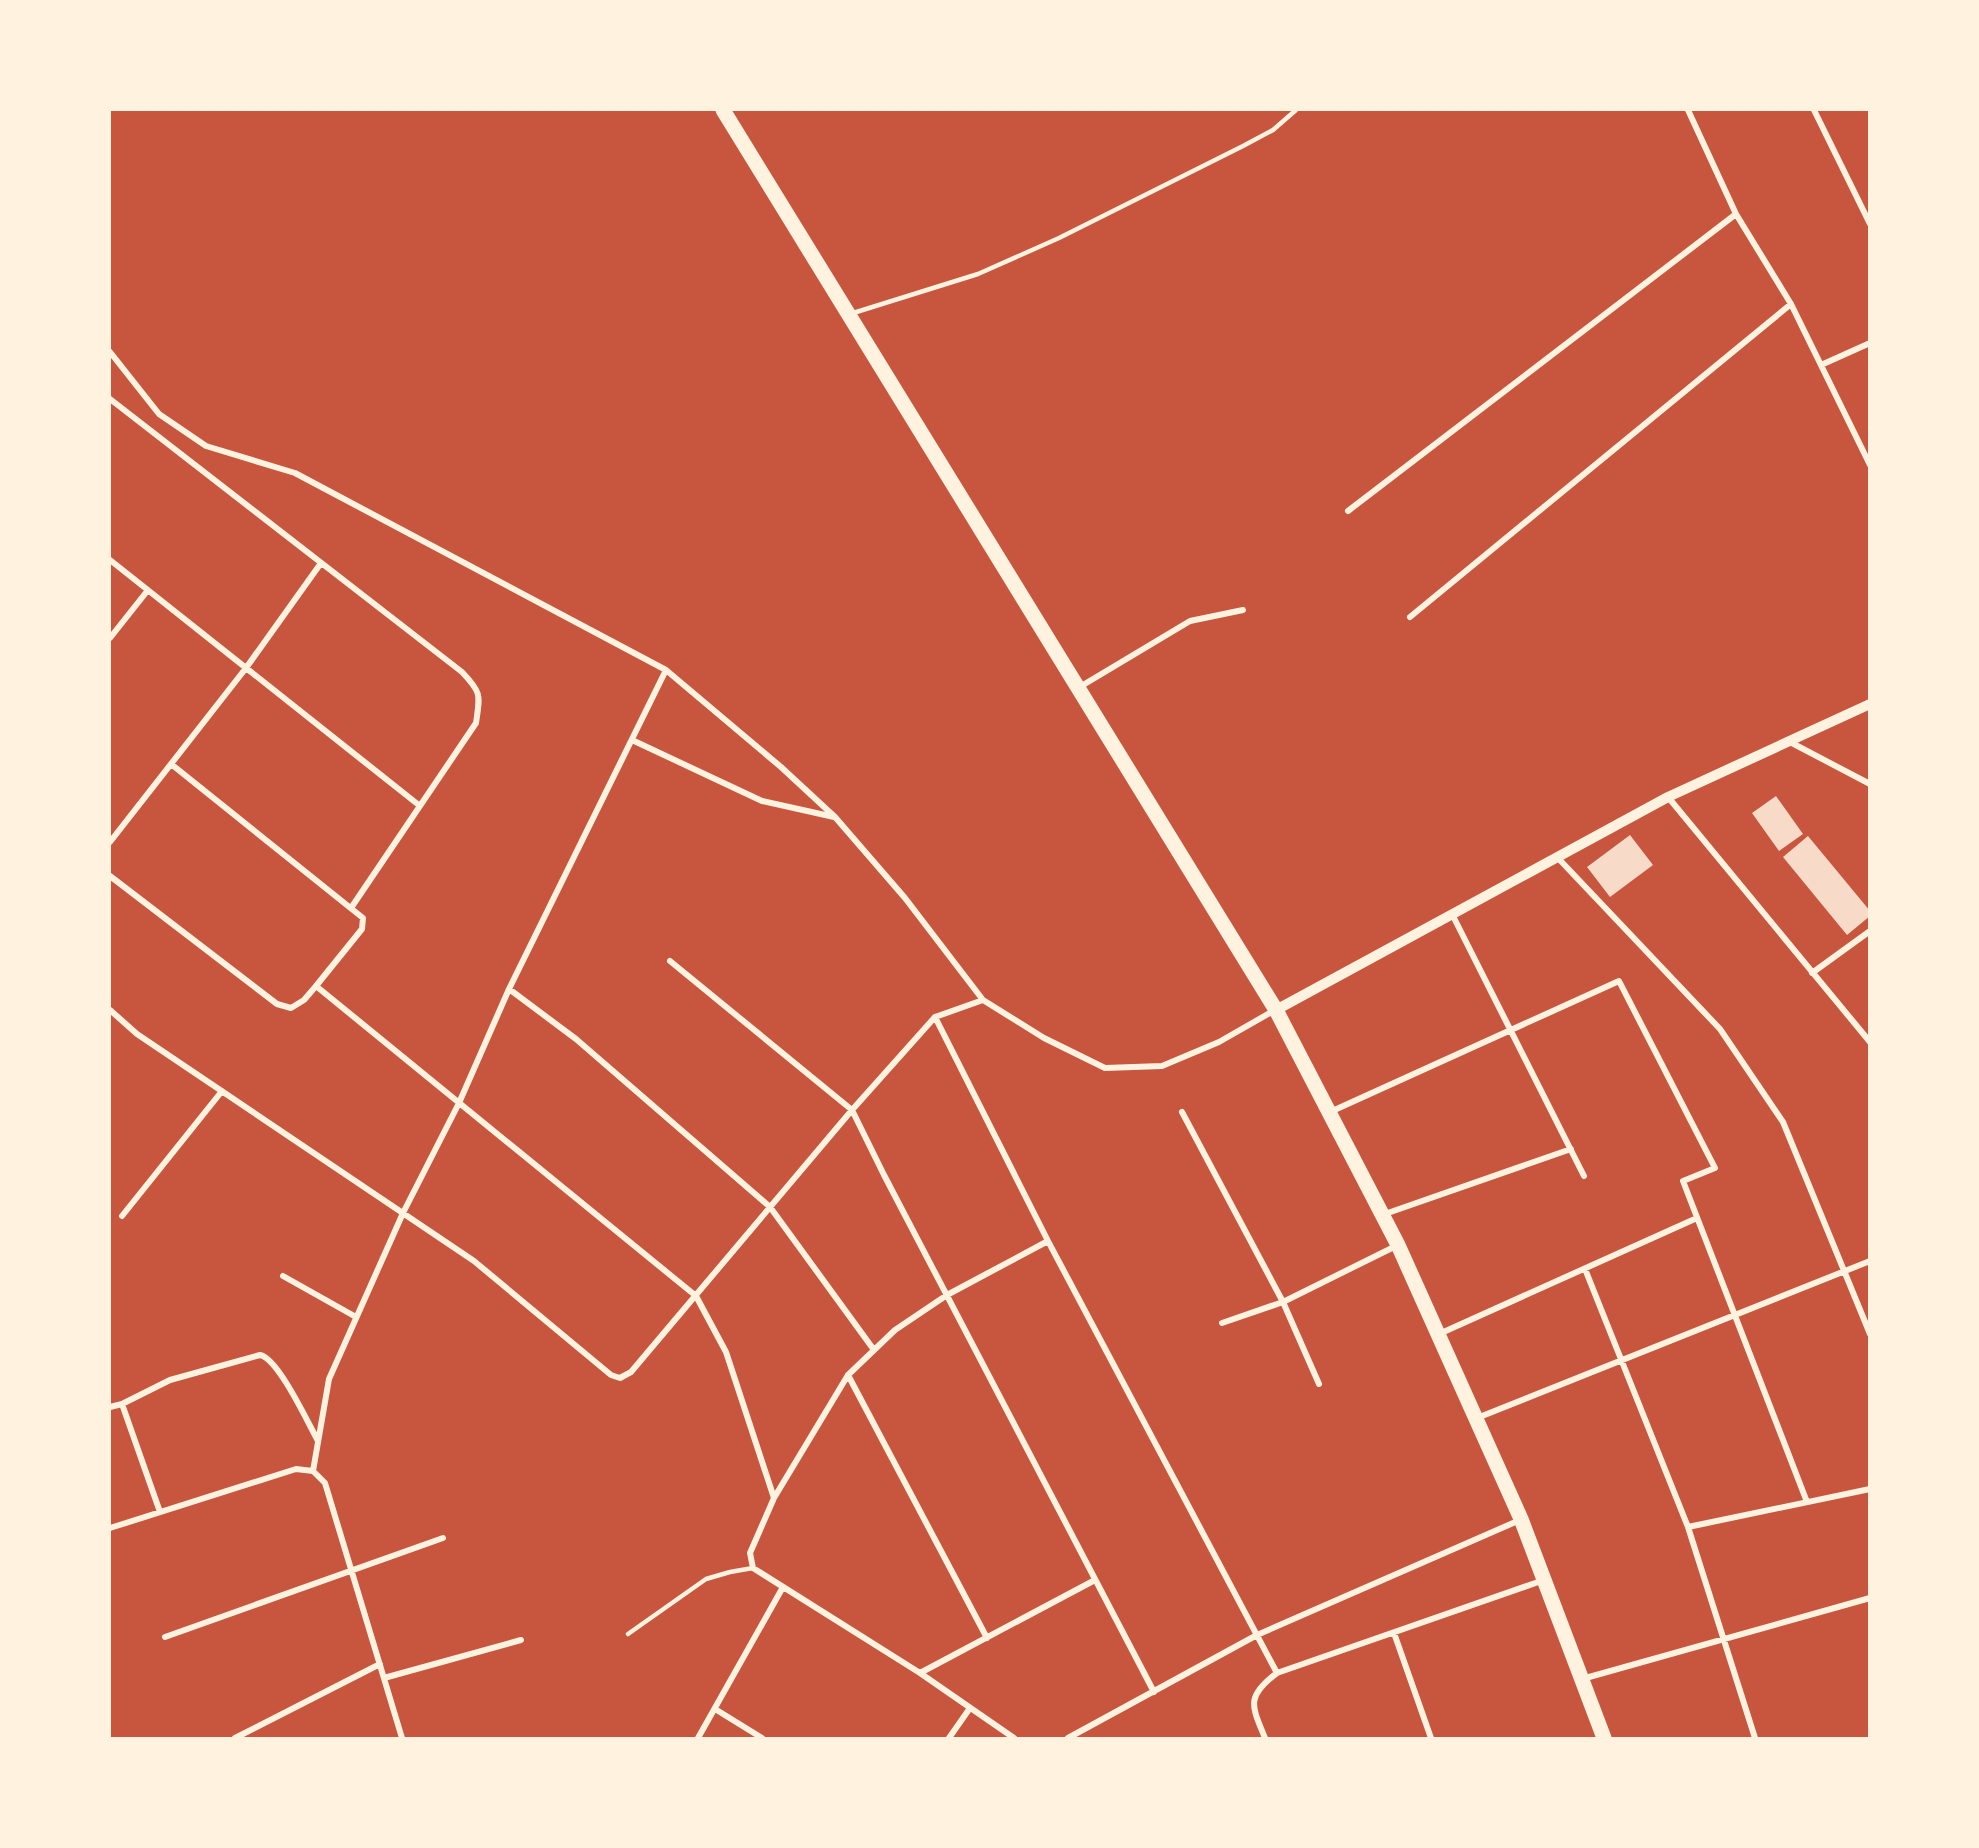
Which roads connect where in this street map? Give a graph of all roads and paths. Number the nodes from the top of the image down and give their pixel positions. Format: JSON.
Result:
{"nodes":[{"id":1,"x":723,"y":110,"type":"edge"},
{"id":2,"x":1296,"y":110,"type":"edge"},
{"id":3,"x":1688,"y":110,"type":"edge"},
{"id":4,"x":1814,"y":110,"type":"edge"},
{"id":5,"x":1736,"y":214,"type":"junction"},
{"id":6,"x":1869,"y":224,"type":"edge"},
{"id":7,"x":1791,"y":304,"type":"junction"},
{"id":8,"x":847,"y":315,"type":"junction"},
{"id":9,"x":1869,"y":343,"type":"edge"},
{"id":10,"x":110,"y":352,"type":"edge"},
{"id":11,"x":1821,"y":365,"type":"junction"},
{"id":12,"x":110,"y":399,"type":"edge"},
{"id":13,"x":1869,"y":465,"type":"edge"},
{"id":14,"x":1348,"y":511,"type":"dead end"},
{"id":15,"x":110,"y":560,"type":"edge"},
{"id":16,"x":321,"y":563,"type":"junction"},
{"id":17,"x":148,"y":590,"type":"junction"},
{"id":18,"x":1243,"y":610,"type":"dead end"},
{"id":19,"x":1410,"y":617,"type":"dead end"},
{"id":20,"x":110,"y":638,"type":"edge"},
{"id":21,"x":246,"y":668,"type":"junction"},
{"id":22,"x":666,"y":670,"type":"junction"},
{"id":23,"x":1077,"y":689,"type":"junction"},
{"id":24,"x":1869,"y":704,"type":"edge"},
{"id":25,"x":632,"y":740,"type":"junction"},
{"id":26,"x":1788,"y":741,"type":"junction"},
{"id":27,"x":171,"y":764,"type":"junction"},
{"id":28,"x":1869,"y":784,"type":"edge"},
{"id":29,"x":1668,"y":796,"type":"junction"},
{"id":30,"x":420,"y":806,"type":"junction"},
{"id":31,"x":835,"y":817,"type":"junction"},
{"id":32,"x":110,"y":842,"type":"edge"},
{"id":33,"x":1557,"y":857,"type":"junction"},
{"id":34,"x":110,"y":876,"type":"edge"},
{"id":35,"x":351,"y":908,"type":"junction"},
{"id":36,"x":1452,"y":914,"type":"junction"},
{"id":37,"x":1869,"y":932,"type":"edge"},
{"id":38,"x":670,"y":961,"type":"dead end"},
{"id":39,"x":1812,"y":973,"type":"junction"},
{"id":40,"x":316,"y":986,"type":"junction"},
{"id":41,"x":509,"y":989,"type":"junction"},
{"id":42,"x":983,"y":1000,"type":"junction"},
{"id":43,"x":110,"y":1010,"type":"edge"},
{"id":44,"x":1276,"y":1010,"type":"junction"},
{"id":45,"x":935,"y":1017,"type":"junction"},
{"id":46,"x":1511,"y":1030,"type":"junction"},
{"id":47,"x":1868,"y":1038,"type":"edge"},
{"id":48,"x":222,"y":1091,"type":"junction"},
{"id":49,"x":459,"y":1103,"type":"junction"},
{"id":50,"x":852,"y":1110,"type":"junction"},
{"id":51,"x":1182,"y":1112,"type":"dead end"},
{"id":52,"x":1329,"y":1113,"type":"junction"},
{"id":53,"x":1571,"y":1149,"type":"junction"},
{"id":54,"x":1584,"y":1176,"type":"dead end"},
{"id":55,"x":770,"y":1208,"type":"junction"},
{"id":56,"x":403,"y":1213,"type":"junction"},
{"id":57,"x":1382,"y":1215,"type":"junction"},
{"id":58,"x":122,"y":1216,"type":"dead end"},
{"id":59,"x":1697,"y":1218,"type":"junction"},
{"id":60,"x":1048,"y":1241,"type":"junction"},
{"id":61,"x":1398,"y":1245,"type":"junction"},
{"id":62,"x":1869,"y":1261,"type":"edge"},
{"id":63,"x":1585,"y":1269,"type":"junction"},
{"id":64,"x":1844,"y":1271,"type":"junction"},
{"id":65,"x":283,"y":1276,"type":"dead end"},
{"id":66,"x":696,"y":1296,"type":"junction"},
{"id":67,"x":947,"y":1296,"type":"junction"},
{"id":68,"x":1283,"y":1302,"type":"junction"},
{"id":69,"x":1735,"y":1315,"type":"junction"},
{"id":70,"x":356,"y":1317,"type":"junction"},
{"id":71,"x":1222,"y":1323,"type":"dead end"},
{"id":72,"x":1869,"y":1334,"type":"edge"},
{"id":73,"x":1439,"y":1335,"type":"junction"},
{"id":74,"x":874,"y":1350,"type":"junction"},
{"id":75,"x":1621,"y":1360,"type":"junction"},
{"id":76,"x":848,"y":1375,"type":"junction"},
{"id":77,"x":1319,"y":1384,"type":"dead end"},
{"id":78,"x":122,"y":1404,"type":"junction"},
{"id":79,"x":110,"y":1407,"type":"edge"},
{"id":80,"x":1476,"y":1418,"type":"junction"},
{"id":81,"x":318,"y":1442,"type":"junction"},
{"id":82,"x":313,"y":1470,"type":"junction"},
{"id":83,"x":1869,"y":1489,"type":"edge"},
{"id":84,"x":774,"y":1498,"type":"junction"},
{"id":85,"x":1807,"y":1502,"type":"junction"},
{"id":86,"x":160,"y":1512,"type":"junction"},
{"id":87,"x":1521,"y":1520,"type":"junction"},
{"id":88,"x":1688,"y":1527,"type":"junction"},
{"id":89,"x":110,"y":1528,"type":"edge"},
{"id":90,"x":443,"y":1538,"type":"dead end"},
{"id":91,"x":753,"y":1568,"type":"junction"},
{"id":92,"x":351,"y":1570,"type":"junction"},
{"id":93,"x":1095,"y":1580,"type":"junction"},
{"id":94,"x":1545,"y":1580,"type":"junction"},
{"id":95,"x":783,"y":1587,"type":"junction"},
{"id":96,"x":1869,"y":1598,"type":"edge"},
{"id":97,"x":1394,"y":1633,"type":"junction"},
{"id":98,"x":628,"y":1634,"type":"dead end"},
{"id":99,"x":1257,"y":1635,"type":"junction"},
{"id":100,"x":165,"y":1637,"type":"dead end"},
{"id":101,"x":987,"y":1638,"type":"junction"},
{"id":102,"x":1724,"y":1639,"type":"junction"},
{"id":103,"x":521,"y":1640,"type":"dead end"},
{"id":104,"x":380,"y":1664,"type":"junction"},
{"id":105,"x":920,"y":1673,"type":"junction"},
{"id":106,"x":1277,"y":1673,"type":"junction"},
{"id":107,"x":384,"y":1678,"type":"junction"},
{"id":108,"x":1582,"y":1679,"type":"junction"},
{"id":109,"x":1154,"y":1692,"type":"junction"},
{"id":110,"x":970,"y":1708,"type":"junction"},
{"id":111,"x":715,"y":1709,"type":"junction"},
{"id":112,"x":235,"y":1738,"type":"edge"},
{"id":113,"x":402,"y":1738,"type":"edge"},
{"id":114,"x":698,"y":1738,"type":"edge"},
{"id":115,"x":762,"y":1738,"type":"edge"},
{"id":116,"x":950,"y":1738,"type":"edge"},
{"id":117,"x":1014,"y":1738,"type":"edge"},
{"id":118,"x":1068,"y":1738,"type":"edge"},
{"id":119,"x":1265,"y":1738,"type":"edge"},
{"id":120,"x":1431,"y":1738,"type":"edge"},
{"id":121,"x":1604,"y":1738,"type":"edge"},
{"id":122,"x":1755,"y":1738,"type":"edge"}],
"edges":[{"from":1,"to":8,"type":"main road"},
{"from":2,"to":8,"type":"lane"},
{"from":3,"to":5,"type":"street"},
{"from":4,"to":6,"type":"street"},
{"from":5,"to":7,"type":"street"},
{"from":5,"to":14,"type":"street"},
{"from":7,"to":11,"type":"street"},
{"from":7,"to":19,"type":"street"},
{"from":8,"to":23,"type":"main road"},
{"from":9,"to":11,"type":"street"},
{"from":10,"to":22,"type":"street"},
{"from":11,"to":13,"type":"street"},
{"from":12,"to":16,"type":"street"},
{"from":15,"to":17,"type":"street"},
{"from":16,"to":21,"type":"street"},
{"from":16,"to":30,"type":"street"},
{"from":17,"to":20,"type":"street"},
{"from":17,"to":21,"type":"street"},
{"from":18,"to":23,"type":"street"},
{"from":21,"to":27,"type":"street"},
{"from":21,"to":30,"type":"street"},
{"from":22,"to":25,"type":"street"},
{"from":22,"to":31,"type":"street"},
{"from":23,"to":44,"type":"main road"},
{"from":24,"to":26,"type":"street"},
{"from":25,"to":31,"type":"street"},
{"from":25,"to":41,"type":"street"},
{"from":26,"to":28,"type":"street"},
{"from":26,"to":29,"type":"street"},
{"from":27,"to":32,"type":"street"},
{"from":27,"to":35,"type":"street"},
{"from":29,"to":33,"type":"street"},
{"from":29,"to":39,"type":"street"},
{"from":30,"to":35,"type":"street"},
{"from":31,"to":42,"type":"street"},
{"from":33,"to":36,"type":"street"},
{"from":33,"to":64,"type":"street"},
{"from":34,"to":40,"type":"street"},
{"from":35,"to":40,"type":"street"},
{"from":36,"to":44,"type":"street"},
{"from":36,"to":46,"type":"street"},
{"from":37,"to":39,"type":"street"},
{"from":38,"to":50,"type":"street"},
{"from":39,"to":47,"type":"street"},
{"from":40,"to":49,"type":"street"},
{"from":41,"to":49,"type":"street"},
{"from":41,"to":55,"type":"street"},
{"from":42,"to":44,"type":"street"},
{"from":42,"to":45,"type":"street"},
{"from":43,"to":48,"type":"street"},
{"from":44,"to":52,"type":"main road"},
{"from":45,"to":50,"type":"street"},
{"from":45,"to":60,"type":"street"},
{"from":46,"to":52,"type":"street"},
{"from":46,"to":53,"type":"street"},
{"from":46,"to":59,"type":"street"},
{"from":48,"to":56,"type":"street"},
{"from":48,"to":58,"type":"street"},
{"from":49,"to":56,"type":"street"},
{"from":49,"to":66,"type":"street"},
{"from":50,"to":55,"type":"street"},
{"from":50,"to":67,"type":"street"},
{"from":51,"to":68,"type":"street"},
{"from":52,"to":57,"type":"main road"},
{"from":53,"to":54,"type":"street"},
{"from":53,"to":57,"type":"street"},
{"from":55,"to":66,"type":"street"},
{"from":55,"to":74,"type":"street"},
{"from":56,"to":66,"type":"street"},
{"from":56,"to":70,"type":"street"},
{"from":57,"to":61,"type":"main road"},
{"from":59,"to":63,"type":"street"},
{"from":59,"to":69,"type":"street"},
{"from":60,"to":67,"type":"street"},
{"from":60,"to":99,"type":"street"},
{"from":61,"to":68,"type":"street"},
{"from":61,"to":73,"type":"main road"},
{"from":62,"to":64,"type":"street"},
{"from":63,"to":73,"type":"street"},
{"from":63,"to":75,"type":"street"},
{"from":64,"to":69,"type":"street"},
{"from":64,"to":72,"type":"street"},
{"from":65,"to":70,"type":"street"},
{"from":66,"to":84,"type":"street"},
{"from":67,"to":74,"type":"street"},
{"from":67,"to":93,"type":"street"},
{"from":68,"to":71,"type":"street"},
{"from":68,"to":77,"type":"street"},
{"from":69,"to":75,"type":"street"},
{"from":69,"to":85,"type":"street"},
{"from":70,"to":81,"type":"street"},
{"from":73,"to":80,"type":"main road"},
{"from":74,"to":76,"type":"street"},
{"from":75,"to":80,"type":"street"},
{"from":75,"to":88,"type":"street"},
{"from":76,"to":84,"type":"street"},
{"from":76,"to":101,"type":"street"},
{"from":78,"to":79,"type":"street"},
{"from":78,"to":81,"type":"street"},
{"from":78,"to":86,"type":"street"},
{"from":80,"to":87,"type":"main road"},
{"from":81,"to":82,"type":"street"},
{"from":82,"to":86,"type":"street"},
{"from":82,"to":92,"type":"street"},
{"from":83,"to":85,"type":"street"},
{"from":84,"to":91,"type":"street"},
{"from":85,"to":88,"type":"street"},
{"from":86,"to":89,"type":"street"},
{"from":87,"to":94,"type":"main road"},
{"from":87,"to":99,"type":"street"},
{"from":88,"to":102,"type":"street"},
{"from":90,"to":92,"type":"street"},
{"from":91,"to":95,"type":"street"},
{"from":91,"to":98,"type":"lane"},
{"from":92,"to":100,"type":"street"},
{"from":92,"to":104,"type":"street"},
{"from":93,"to":101,"type":"street"},
{"from":93,"to":109,"type":"street"},
{"from":94,"to":97,"type":"street"},
{"from":94,"to":108,"type":"main road"},
{"from":95,"to":105,"type":"street"},
{"from":95,"to":111,"type":"street"},
{"from":96,"to":102,"type":"street"},
{"from":97,"to":106,"type":"street"},
{"from":97,"to":120,"type":"street"},
{"from":99,"to":106,"type":"street"},
{"from":99,"to":109,"type":"street"},
{"from":101,"to":105,"type":"street"},
{"from":102,"to":108,"type":"street"},
{"from":102,"to":122,"type":"street"},
{"from":103,"to":107,"type":"street"},
{"from":104,"to":107,"type":"street"},
{"from":104,"to":112,"type":"street"},
{"from":105,"to":110,"type":"street"},
{"from":106,"to":119,"type":"street"},
{"from":107,"to":113,"type":"street"},
{"from":108,"to":121,"type":"main road"},
{"from":109,"to":118,"type":"street"},
{"from":110,"to":116,"type":"street"},
{"from":110,"to":117,"type":"street"},
{"from":111,"to":114,"type":"street"},
{"from":111,"to":115,"type":"street"}]}
